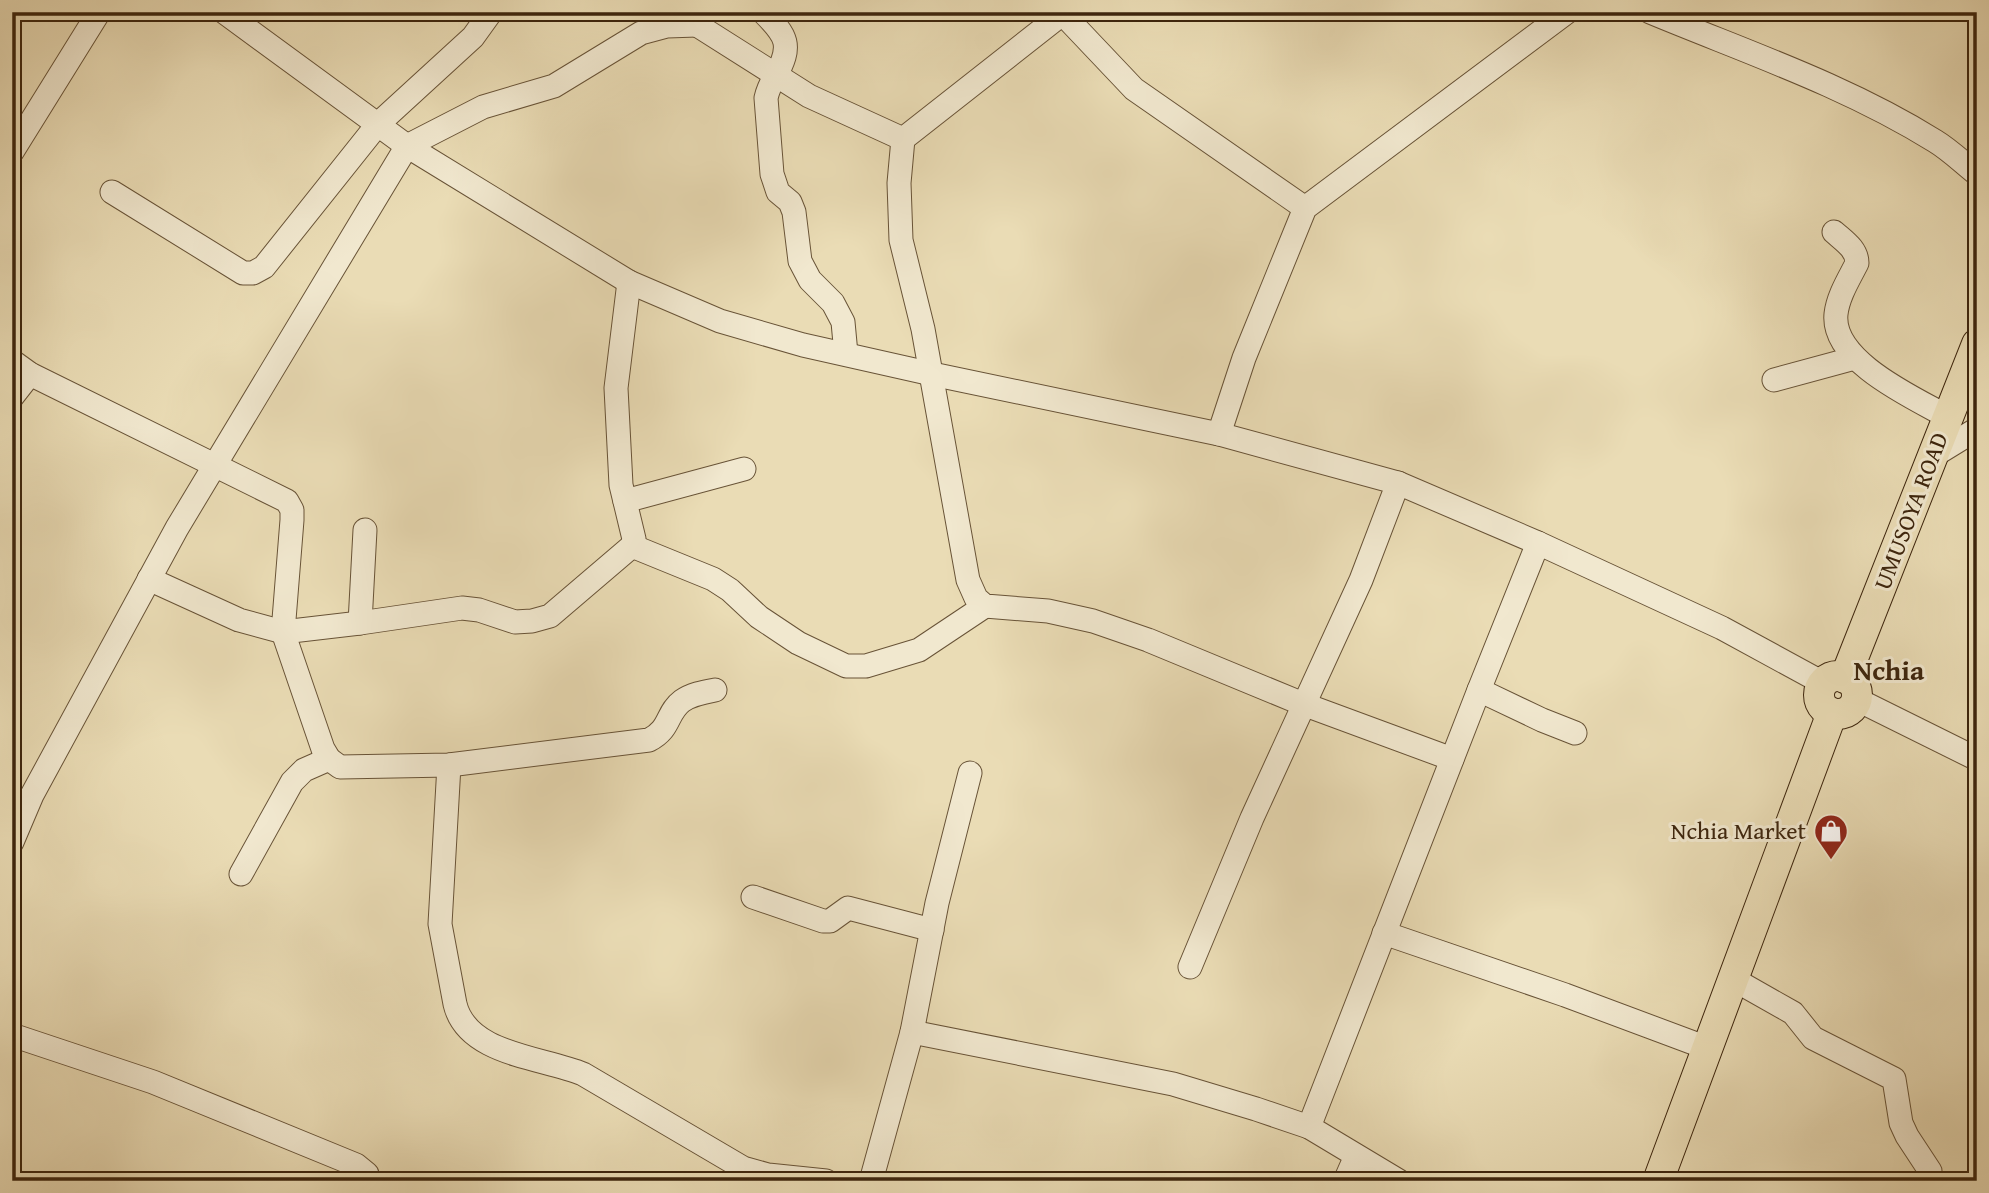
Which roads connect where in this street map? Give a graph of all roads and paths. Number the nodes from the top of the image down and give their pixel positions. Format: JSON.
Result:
{"nodes":[{"id":1,"x":99,"y":12,"type":"edge"},
{"id":2,"x":224,"y":12,"type":"edge"},
{"id":3,"x":491,"y":12,"type":"edge"},
{"id":4,"x":763,"y":12,"type":"edge"},
{"id":5,"x":1650,"y":12,"type":"edge"},
{"id":6,"x":1062,"y":13,"type":"edge"},
{"id":7,"x":1566,"y":13,"type":"edge"},
{"id":8,"x":691,"y":18,"type":"edge"},
{"id":9,"x":776,"y":76,"type":"junction"},
{"id":10,"x":378,"y":124,"type":"junction"},
{"id":11,"x":903,"y":139,"type":"junction"},
{"id":12,"x":407,"y":146,"type":"junction"},
{"id":13,"x":12,"y":152,"type":"edge"},
{"id":14,"x":1977,"y":174,"type":"edge"},
{"id":15,"x":112,"y":192,"type":"dead end"},
{"id":16,"x":1305,"y":208,"type":"junction"},
{"id":17,"x":1834,"y":232,"type":"dead end"},
{"id":18,"x":629,"y":282,"type":"junction"},
{"id":19,"x":1977,"y":344,"type":"edge"},
{"id":20,"x":846,"y":354,"type":"junction"},
{"id":21,"x":1855,"y":358,"type":"junction"},
{"id":22,"x":21,"y":368,"type":"edge"},
{"id":23,"x":932,"y":374,"type":"junction"},
{"id":24,"x":1774,"y":380,"type":"dead end"},
{"id":25,"x":12,"y":397,"type":"edge"},
{"id":26,"x":1948,"y":417,"type":"junction"},
{"id":27,"x":1977,"y":429,"type":"edge"},
{"id":28,"x":1219,"y":434,"type":"junction"},
{"id":29,"x":1933,"y":456,"type":"junction"},
{"id":30,"x":215,"y":466,"type":"junction"},
{"id":31,"x":744,"y":469,"type":"dead end"},
{"id":32,"x":1398,"y":483,"type":"junction"},
{"id":33,"x":625,"y":501,"type":"junction"},
{"id":34,"x":365,"y":530,"type":"dead end"},
{"id":35,"x":1538,"y":543,"type":"junction"},
{"id":36,"x":632,"y":546,"type":"junction"},
{"id":37,"x":149,"y":579,"type":"junction"},
{"id":38,"x":985,"y":606,"type":"junction"},
{"id":39,"x":360,"y":624,"type":"junction"},
{"id":40,"x":282,"y":632,"type":"junction"},
{"id":41,"x":715,"y":690,"type":"dead end"},
{"id":42,"x":1479,"y":690,"type":"junction"},
{"id":43,"x":1839,"y":693,"type":"junction"},
{"id":44,"x":1303,"y":704,"type":"junction"},
{"id":45,"x":1575,"y":733,"type":"dead end"},
{"id":46,"x":329,"y":759,"type":"junction"},
{"id":47,"x":1452,"y":759,"type":"junction"},
{"id":48,"x":1977,"y":760,"type":"edge"},
{"id":49,"x":449,"y":765,"type":"junction"},
{"id":50,"x":970,"y":773,"type":"dead end"},
{"id":51,"x":12,"y":842,"type":"edge"},
{"id":52,"x":241,"y":874,"type":"dead end"},
{"id":53,"x":753,"y":897,"type":"dead end"},
{"id":54,"x":932,"y":930,"type":"junction"},
{"id":55,"x":1384,"y":933,"type":"junction"},
{"id":56,"x":1190,"y":967,"type":"dead end"},
{"id":57,"x":1733,"y":978,"type":"junction"},
{"id":58,"x":912,"y":1032,"type":"junction"},
{"id":59,"x":12,"y":1035,"type":"edge"},
{"id":60,"x":1707,"y":1048,"type":"junction"},
{"id":61,"x":1310,"y":1127,"type":"junction"},
{"id":62,"x":1356,"y":1156,"type":"junction"},
{"id":63,"x":1930,"y":1171,"type":"dead end"},
{"id":64,"x":368,"y":1181,"type":"edge"},
{"id":65,"x":826,"y":1181,"type":"edge"},
{"id":66,"x":872,"y":1181,"type":"edge"},
{"id":67,"x":1345,"y":1181,"type":"edge"},
{"id":68,"x":1399,"y":1181,"type":"edge"},
{"id":69,"x":1658,"y":1181,"type":"edge"}],
"edges":[{"from":1,"to":13,"type":"street"},
{"from":2,"to":10,"type":"street"},
{"from":3,"to":10,"type":"street"},
{"from":4,"to":9,"type":"street"},
{"from":5,"to":14,"type":"street"},
{"from":6,"to":11,"type":"street"},
{"from":6,"to":16,"type":"street"},
{"from":7,"to":16,"type":"street"},
{"from":8,"to":9,"type":"street"},
{"from":8,"to":12,"type":"street"},
{"from":9,"to":11,"type":"street"},
{"from":9,"to":20,"type":"street"},
{"from":10,"to":12,"type":"street"},
{"from":10,"to":15,"type":"street"},
{"from":11,"to":23,"type":"street"},
{"from":12,"to":18,"type":"street"},
{"from":12,"to":30,"type":"street"},
{"from":16,"to":28,"type":"street"},
{"from":17,"to":21,"type":"street"},
{"from":18,"to":20,"type":"street"},
{"from":18,"to":33,"type":"street"},
{"from":19,"to":26,"type":"main road","name":"UMUSOYA ROAD"},
{"from":20,"to":23,"type":"street"},
{"from":21,"to":24,"type":"street"},
{"from":21,"to":26,"type":"street"},
{"from":22,"to":25,"type":"street"},
{"from":22,"to":30,"type":"street"},
{"from":23,"to":28,"type":"street"},
{"from":23,"to":38,"type":"street"},
{"from":26,"to":29,"type":"main road","name":"UMUSOYA ROAD"},
{"from":27,"to":29,"type":"street"},
{"from":28,"to":32,"type":"street"},
{"from":29,"to":43,"type":"main road","name":"UMUSOYA ROAD"},
{"from":30,"to":37,"type":"street"},
{"from":30,"to":40,"type":"street"},
{"from":31,"to":33,"type":"street"},
{"from":32,"to":35,"type":"street"},
{"from":32,"to":44,"type":"street"},
{"from":33,"to":36,"type":"street"},
{"from":34,"to":39,"type":"street"},
{"from":35,"to":42,"type":"street"},
{"from":35,"to":43,"type":"street"},
{"from":36,"to":38,"type":"street"},
{"from":36,"to":39,"type":"street"},
{"from":37,"to":40,"type":"street"},
{"from":37,"to":51,"type":"street"},
{"from":38,"to":44,"type":"street"},
{"from":39,"to":40,"type":"street"},
{"from":40,"to":46,"type":"street"},
{"from":41,"to":49,"type":"street"},
{"from":42,"to":45,"type":"street"},
{"from":42,"to":47,"type":"street"},
{"from":43,"to":48,"type":"street"},
{"from":43,"to":57,"type":"main road","name":"UMUSOYA ROAD"},
{"from":44,"to":47,"type":"street"},
{"from":44,"to":56,"type":"street"},
{"from":46,"to":49,"type":"street"},
{"from":46,"to":52,"type":"street"},
{"from":47,"to":55,"type":"street"},
{"from":49,"to":65,"type":"street"},
{"from":50,"to":54,"type":"street"},
{"from":53,"to":54,"type":"street"},
{"from":54,"to":58,"type":"street"},
{"from":55,"to":60,"type":"street"},
{"from":55,"to":61,"type":"street"},
{"from":57,"to":60,"type":"main road","name":"UMUSOYA ROAD"},
{"from":57,"to":63,"type":"street"},
{"from":58,"to":61,"type":"street"},
{"from":58,"to":66,"type":"street"},
{"from":59,"to":64,"type":"street"},
{"from":60,"to":69,"type":"main road","name":"UMUSOYA ROAD"},
{"from":61,"to":62,"type":"street"},
{"from":62,"to":67,"type":"street"},
{"from":62,"to":68,"type":"street"}]}
